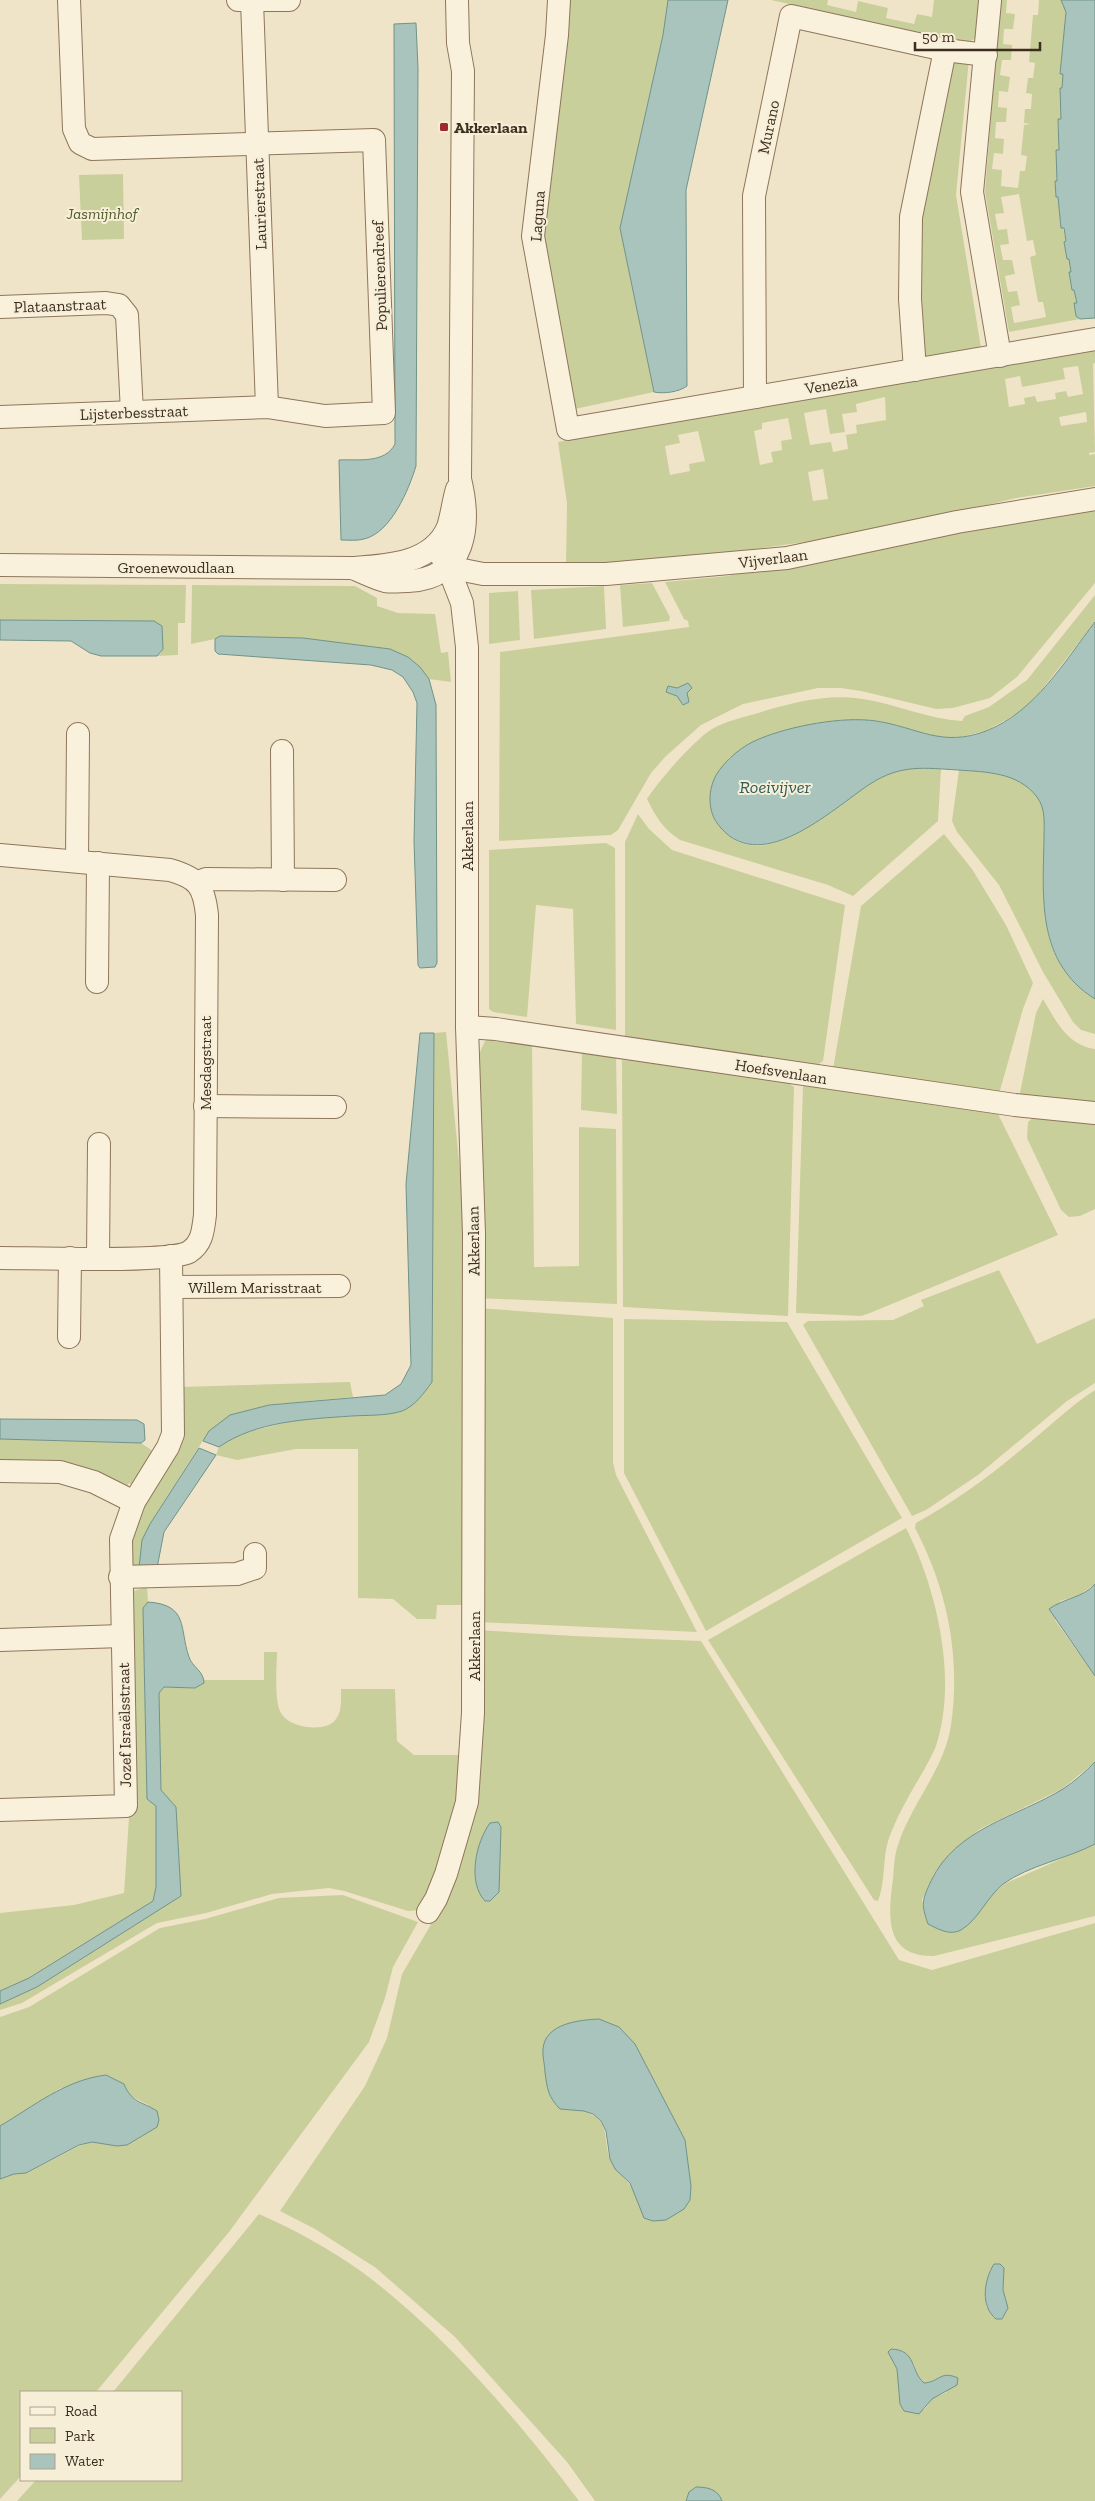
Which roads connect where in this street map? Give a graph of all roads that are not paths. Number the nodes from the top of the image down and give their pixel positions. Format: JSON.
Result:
{"nodes":[{"id":1,"x":69,"y":0,"type":"edge"},
{"id":2,"x":289,"y":0,"type":"edge"},
{"id":3,"x":457,"y":0,"type":"edge"},
{"id":4,"x":472,"y":0,"type":"edge"},
{"id":5,"x":558,"y":0,"type":"edge"},
{"id":6,"x":244,"y":1,"type":"edge"},
{"id":7,"x":990,"y":1,"type":"edge"},
{"id":8,"x":945,"y":50,"type":"junction"},
{"id":9,"x":986,"y":55,"type":"junction"},
{"id":10,"x":463,"y":71,"type":"junction"},
{"id":11,"x":257,"y":142,"type":"junction"},
{"id":12,"x":0,"y":307,"type":"edge"},
{"id":13,"x":1095,"y":339,"type":"edge"},
{"id":14,"x":1000,"y":356,"type":"junction"},
{"id":15,"x":915,"y":370,"type":"junction"},
{"id":16,"x":755,"y":397,"type":"junction"},
{"id":17,"x":267,"y":407,"type":"junction"},
{"id":18,"x":132,"y":412,"type":"junction"},
{"id":19,"x":0,"y":417,"type":"edge"},
{"id":20,"x":568,"y":429,"type":"joint"},
{"id":21,"x":460,"y":479,"type":"junction"},
{"id":22,"x":1095,"y":499,"type":"edge"},
{"id":23,"x":435,"y":546,"type":"junction"},
{"id":24,"x":0,"y":565,"type":"edge"},
{"id":25,"x":448,"y":566,"type":"junction"},
{"id":26,"x":352,"y":568,"type":"junction"},
{"id":27,"x":78,"y":734,"type":"dead end"},
{"id":28,"x":282,"y":751,"type":"dead end"},
{"id":29,"x":0,"y":855,"type":"edge"},
{"id":30,"x":87,"y":862,"type":"junction"},
{"id":31,"x":283,"y":880,"type":"junction"},
{"id":32,"x":335,"y":880,"type":"dead end"},
{"id":33,"x":198,"y":882,"type":"junction"},
{"id":34,"x":97,"y":982,"type":"dead end"},
{"id":35,"x":467,"y":1027,"type":"junction"},
{"id":36,"x":205,"y":1106,"type":"junction"},
{"id":37,"x":334,"y":1107,"type":"dead end"},
{"id":38,"x":1095,"y":1113,"type":"edge"},
{"id":39,"x":99,"y":1144,"type":"dead end"},
{"id":40,"x":171,"y":1256,"type":"junction"},
{"id":41,"x":0,"y":1258,"type":"edge"},
{"id":42,"x":70,"y":1258,"type":"junction"},
{"id":43,"x":98,"y":1258,"type":"junction"},
{"id":44,"x":339,"y":1286,"type":"dead end"},
{"id":45,"x":172,"y":1287,"type":"junction"},
{"id":46,"x":69,"y":1337,"type":"dead end"},
{"id":47,"x":0,"y":1471,"type":"edge"},
{"id":48,"x":134,"y":1502,"type":"junction"},
{"id":49,"x":255,"y":1554,"type":"dead end"},
{"id":50,"x":120,"y":1577,"type":"junction"},
{"id":51,"x":122,"y":1636,"type":"junction"},
{"id":52,"x":0,"y":1640,"type":"edge"},
{"id":53,"x":0,"y":1810,"type":"edge"},
{"id":54,"x":428,"y":1912,"type":"dead end"}],
"edges":[{"from":1,"to":11,"type":"street"},
{"from":2,"to":6,"type":"street"},
{"from":3,"to":10,"type":"street"},
{"from":4,"to":10,"type":"street"},
{"from":5,"to":20,"type":"street","name":"Laguna"},
{"from":6,"to":11,"type":"street","name":"Laurierstraat"},
{"from":7,"to":9,"type":"street"},
{"from":8,"to":9,"type":"street","name":"Murano"},
{"from":8,"to":15,"type":"street"},
{"from":8,"to":16,"type":"street","name":"Murano"},
{"from":9,"to":14,"type":"street"},
{"from":10,"to":21,"type":"street"},
{"from":11,"to":17,"type":"street","name":"Laurierstraat"},
{"from":11,"to":17,"type":"street","name":"Populierendreef"},
{"from":12,"to":18,"type":"street","name":"Plataanstraat"},
{"from":13,"to":14,"type":"street","name":"Venezia"},
{"from":14,"to":15,"type":"street","name":"Venezia"},
{"from":15,"to":16,"type":"street","name":"Venezia"},
{"from":16,"to":20,"type":"street","name":"Venezia"},
{"from":17,"to":18,"type":"street","name":"Lijsterbesstraat"},
{"from":18,"to":19,"type":"street","name":"Lijsterbesstraat"},
{"from":21,"to":23,"type":"street"},
{"from":21,"to":25,"type":"street"},
{"from":22,"to":25,"type":"street","name":"Vijverlaan"},
{"from":23,"to":25,"type":"street","name":"Akkerlaan"},
{"from":23,"to":26,"type":"street","name":"Groenewoudlaan"},
{"from":24,"to":26,"type":"street","name":"Groenewoudlaan"},
{"from":25,"to":26,"type":"street","name":"Groenewoudlaan"},
{"from":25,"to":35,"type":"street","name":"Akkerlaan"},
{"from":27,"to":30,"type":"street"},
{"from":28,"to":31,"type":"street"},
{"from":29,"to":30,"type":"street"},
{"from":30,"to":33,"type":"street"},
{"from":30,"to":34,"type":"street"},
{"from":31,"to":32,"type":"street"},
{"from":31,"to":33,"type":"street"},
{"from":33,"to":36,"type":"street","name":"Mesdagstraat"},
{"from":35,"to":38,"type":"street","name":"Hoefsvenlaan"},
{"from":35,"to":54,"type":"street","name":"Akkerlaan"},
{"from":36,"to":37,"type":"street"},
{"from":36,"to":40,"type":"street","name":"Mesdagstraat"},
{"from":39,"to":43,"type":"street"},
{"from":40,"to":43,"type":"street","name":"Mesdagstraat"},
{"from":40,"to":45,"type":"street","name":"Jozef Israëlsstraat"},
{"from":41,"to":42,"type":"street","name":"Mesdagstraat"},
{"from":42,"to":43,"type":"street","name":"Mesdagstraat"},
{"from":42,"to":46,"type":"street"},
{"from":44,"to":45,"type":"street","name":"Willem Marisstraat"},
{"from":45,"to":48,"type":"street","name":"Jozef Israëlsstraat"},
{"from":47,"to":48,"type":"street"},
{"from":48,"to":50,"type":"street","name":"Jozef Israëlsstraat"},
{"from":49,"to":50,"type":"street"},
{"from":50,"to":51,"type":"street","name":"Jozef Israëlsstraat"},
{"from":51,"to":52,"type":"street"},
{"from":51,"to":53,"type":"street","name":"Jozef Israëlsstraat"}]}
